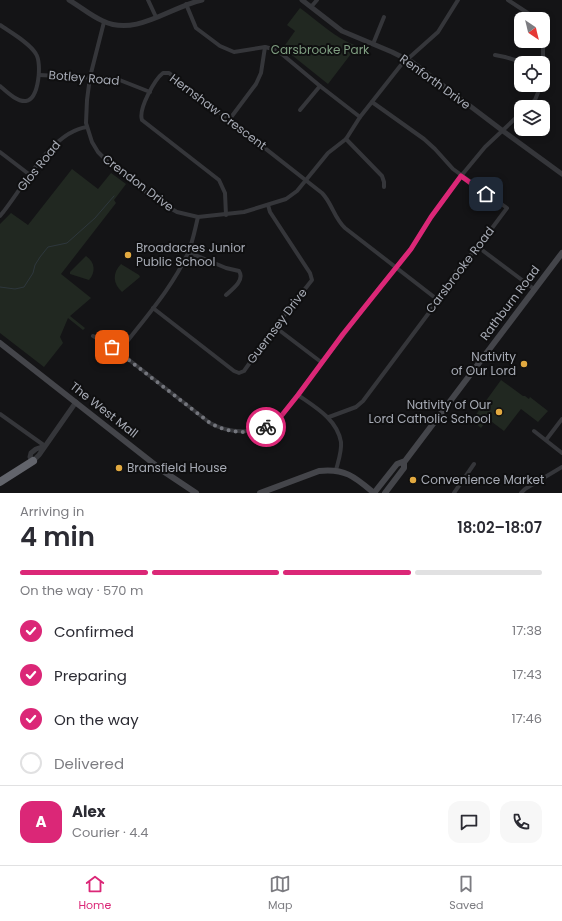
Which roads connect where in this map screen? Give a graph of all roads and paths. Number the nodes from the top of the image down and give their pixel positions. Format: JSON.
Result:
{"nodes":[{"id":1,"x":70,"y":0,"type":"edge"},
{"id":2,"x":148,"y":0,"type":"edge"},
{"id":3,"x":202,"y":0,"type":"edge"},
{"id":4,"x":302,"y":0,"type":"edge"},
{"id":5,"x":317,"y":0,"type":"edge"},
{"id":6,"x":458,"y":0,"type":"edge"},
{"id":7,"x":508,"y":0,"type":"edge"},
{"id":8,"x":186,"y":4,"type":"junction"},
{"id":9,"x":311,"y":7,"type":"junction"},
{"id":10,"x":526,"y":12,"type":"edge"},
{"id":11,"x":156,"y":17,"type":"junction"},
{"id":12,"x":384,"y":17,"type":"dead end"},
{"id":13,"x":104,"y":22,"type":"junction"},
{"id":14,"x":0,"y":25,"type":"edge"},
{"id":15,"x":373,"y":44,"type":"junction"},
{"id":16,"x":265,"y":47,"type":"junction"},
{"id":17,"x":495,"y":55,"type":"dead end"},
{"id":18,"x":406,"y":59,"type":"junction"},
{"id":19,"x":514,"y":60,"type":"edge"},
{"id":20,"x":39,"y":75,"type":"junction"},
{"id":21,"x":90,"y":77,"type":"junction"},
{"id":22,"x":0,"y":86,"type":"edge"},
{"id":23,"x":320,"y":86,"type":"junction"},
{"id":24,"x":150,"y":92,"type":"junction"},
{"id":25,"x":372,"y":102,"type":"junction"},
{"id":26,"x":300,"y":110,"type":"dead end"},
{"id":27,"x":360,"y":117,"type":"junction"},
{"id":28,"x":229,"y":120,"type":"junction"},
{"id":29,"x":514,"y":120,"type":"edge"},
{"id":30,"x":87,"y":127,"type":"junction"},
{"id":31,"x":503,"y":131,"type":"junction"},
{"id":32,"x":346,"y":139,"type":"junction"},
{"id":33,"x":0,"y":152,"type":"edge"},
{"id":34,"x":562,"y":174,"type":"edge"},
{"id":35,"x":30,"y":175,"type":"junction"},
{"id":36,"x":461,"y":176,"type":"junction"},
{"id":37,"x":306,"y":180,"type":"junction"},
{"id":38,"x":384,"y":187,"type":"dead end"},
{"id":39,"x":268,"y":205,"type":"junction"},
{"id":40,"x":226,"y":215,"type":"junction"},
{"id":41,"x":0,"y":216,"type":"edge"},
{"id":42,"x":198,"y":217,"type":"junction"},
{"id":43,"x":478,"y":247,"type":"junction"},
{"id":44,"x":188,"y":252,"type":"junction"},
{"id":45,"x":562,"y":253,"type":"edge"},
{"id":46,"x":396,"y":268,"type":"junction"},
{"id":47,"x":534,"y":290,"type":"junction"},
{"id":48,"x":226,"y":295,"type":"dead end"},
{"id":49,"x":438,"y":300,"type":"junction"},
{"id":50,"x":153,"y":308,"type":"junction"},
{"id":51,"x":275,"y":327,"type":"junction"},
{"id":52,"x":93,"y":336,"type":"dead end"},
{"id":53,"x":0,"y":343,"type":"edge"},
{"id":54,"x":119,"y":352,"type":"junction"},
{"id":55,"x":321,"y":362,"type":"junction"},
{"id":56,"x":298,"y":395,"type":"junction"},
{"id":57,"x":76,"y":402,"type":"junction"},
{"id":58,"x":0,"y":414,"type":"edge"},
{"id":59,"x":329,"y":418,"type":"junction"},
{"id":60,"x":562,"y":420,"type":"edge"},
{"id":61,"x":534,"y":431,"type":"dead end"},
{"id":62,"x":546,"y":440,"type":"junction"},
{"id":63,"x":45,"y":446,"type":"junction"},
{"id":64,"x":562,"y":453,"type":"edge"},
{"id":65,"x":34,"y":461,"type":"joint"},
{"id":66,"x":404,"y":462,"type":"junction"},
{"id":67,"x":474,"y":464,"type":"dead end"},
{"id":68,"x":562,"y":467,"type":"edge"},
{"id":69,"x":336,"y":470,"type":"junction"},
{"id":70,"x":0,"y":482,"type":"edge"},
{"id":71,"x":196,"y":493,"type":"edge"},
{"id":72,"x":260,"y":493,"type":"edge"},
{"id":73,"x":374,"y":493,"type":"edge"},
{"id":74,"x":384,"y":493,"type":"edge"},
{"id":75,"x":454,"y":493,"type":"edge"},
{"id":76,"x":521,"y":493,"type":"edge"}],
"edges":[{"from":1,"to":13,"type":"street"},
{"from":2,"to":11,"type":"street"},
{"from":3,"to":8,"type":"street"},
{"from":4,"to":9,"type":"street","name":"Renforth Drive"},
{"from":5,"to":9,"type":"street"},
{"from":6,"to":18,"type":"street","name":"Crendon Drive"},
{"from":7,"to":10,"type":"street"},
{"from":8,"to":11,"type":"street"},
{"from":8,"to":16,"type":"street"},
{"from":9,"to":15,"type":"street","name":"Renforth Drive"},
{"from":11,"to":13,"type":"street"},
{"from":12,"to":15,"type":"street"},
{"from":13,"to":21,"type":"street","name":"Crendon Drive"},
{"from":14,"to":20,"type":"street"},
{"from":15,"to":18,"type":"street","name":"Renforth Drive"},
{"from":16,"to":23,"type":"street"},
{"from":16,"to":28,"type":"street"},
{"from":17,"to":19,"type":"street"},
{"from":18,"to":25,"type":"street","name":"Crendon Drive"},
{"from":18,"to":31,"type":"street","name":"Renforth Drive"},
{"from":20,"to":21,"type":"street","name":"Botley Road"},
{"from":20,"to":22,"type":"street"},
{"from":21,"to":24,"type":"street","name":"Botley Road"},
{"from":21,"to":30,"type":"street","name":"Crendon Drive"},
{"from":23,"to":26,"type":"street"},
{"from":23,"to":27,"type":"street"},
{"from":24,"to":28,"type":"street","name":"Hernshaw Crescent"},
{"from":24,"to":40,"type":"street","name":"Hernshaw Crescent"},
{"from":25,"to":27,"type":"street","name":"Crendon Drive"},
{"from":25,"to":36,"type":"street","name":"Carsbrooke Road"},
{"from":27,"to":32,"type":"street","name":"Crendon Drive"},
{"from":28,"to":37,"type":"street","name":"Hernshaw Crescent"},
{"from":29,"to":31,"type":"street"},
{"from":30,"to":35,"type":"street","name":"Glos Road"},
{"from":30,"to":42,"type":"street","name":"Crendon Drive"},
{"from":31,"to":34,"type":"street","name":"Renforth Drive"},
{"from":31,"to":36,"type":"street"},
{"from":32,"to":37,"type":"street","name":"Crendon Drive"},
{"from":32,"to":38,"type":"street"},
{"from":33,"to":35,"type":"street"},
{"from":35,"to":41,"type":"street","name":"Glos Road"},
{"from":36,"to":43,"type":"street","name":"Carsbrooke Road"},
{"from":36,"to":46,"type":"street"},
{"from":37,"to":39,"type":"street","name":"Crendon Drive"},
{"from":37,"to":46,"type":"street","name":"Hernshaw Crescent"},
{"from":39,"to":40,"type":"street","name":"Crendon Drive"},
{"from":39,"to":51,"type":"street","name":"Guernsey Drive"},
{"from":40,"to":42,"type":"street","name":"Crendon Drive"},
{"from":42,"to":44,"type":"street"},
{"from":43,"to":47,"type":"street"},
{"from":43,"to":49,"type":"street","name":"Carsbrooke Road"},
{"from":44,"to":48,"type":"street"},
{"from":44,"to":50,"type":"street"},
{"from":45,"to":47,"type":"main road","name":"Rathburn Road"},
{"from":46,"to":49,"type":"street","name":"Hernshaw Crescent"},
{"from":46,"to":55,"type":"street"},
{"from":47,"to":66,"type":"main road","name":"Rathburn Road"},
{"from":49,"to":59,"type":"street","name":"Carsbrooke Road"},
{"from":50,"to":51,"type":"street","name":"Guernsey Drive"},
{"from":50,"to":54,"type":"street"},
{"from":51,"to":55,"type":"street"},
{"from":52,"to":54,"type":"street"},
{"from":53,"to":57,"type":"main road","name":"The West Mall"},
{"from":54,"to":56,"type":"street"},
{"from":55,"to":56,"type":"street"},
{"from":56,"to":59,"type":"street"},
{"from":57,"to":63,"type":"street"},
{"from":57,"to":71,"type":"main road","name":"The West Mall"},
{"from":58,"to":63,"type":"street"},
{"from":59,"to":69,"type":"street"},
{"from":60,"to":62,"type":"street"},
{"from":61,"to":62,"type":"street"},
{"from":62,"to":64,"type":"street"},
{"from":63,"to":65,"type":"street"},
{"from":65,"to":70,"type":"highway"},
{"from":66,"to":73,"type":"main road","name":"Rathburn Road"},
{"from":66,"to":74,"type":"main road","name":"Rathburn Road"},
{"from":67,"to":75,"type":"street"},
{"from":68,"to":76,"type":"street"},
{"from":69,"to":72,"type":"main road"},
{"from":69,"to":73,"type":"main road"}]}
